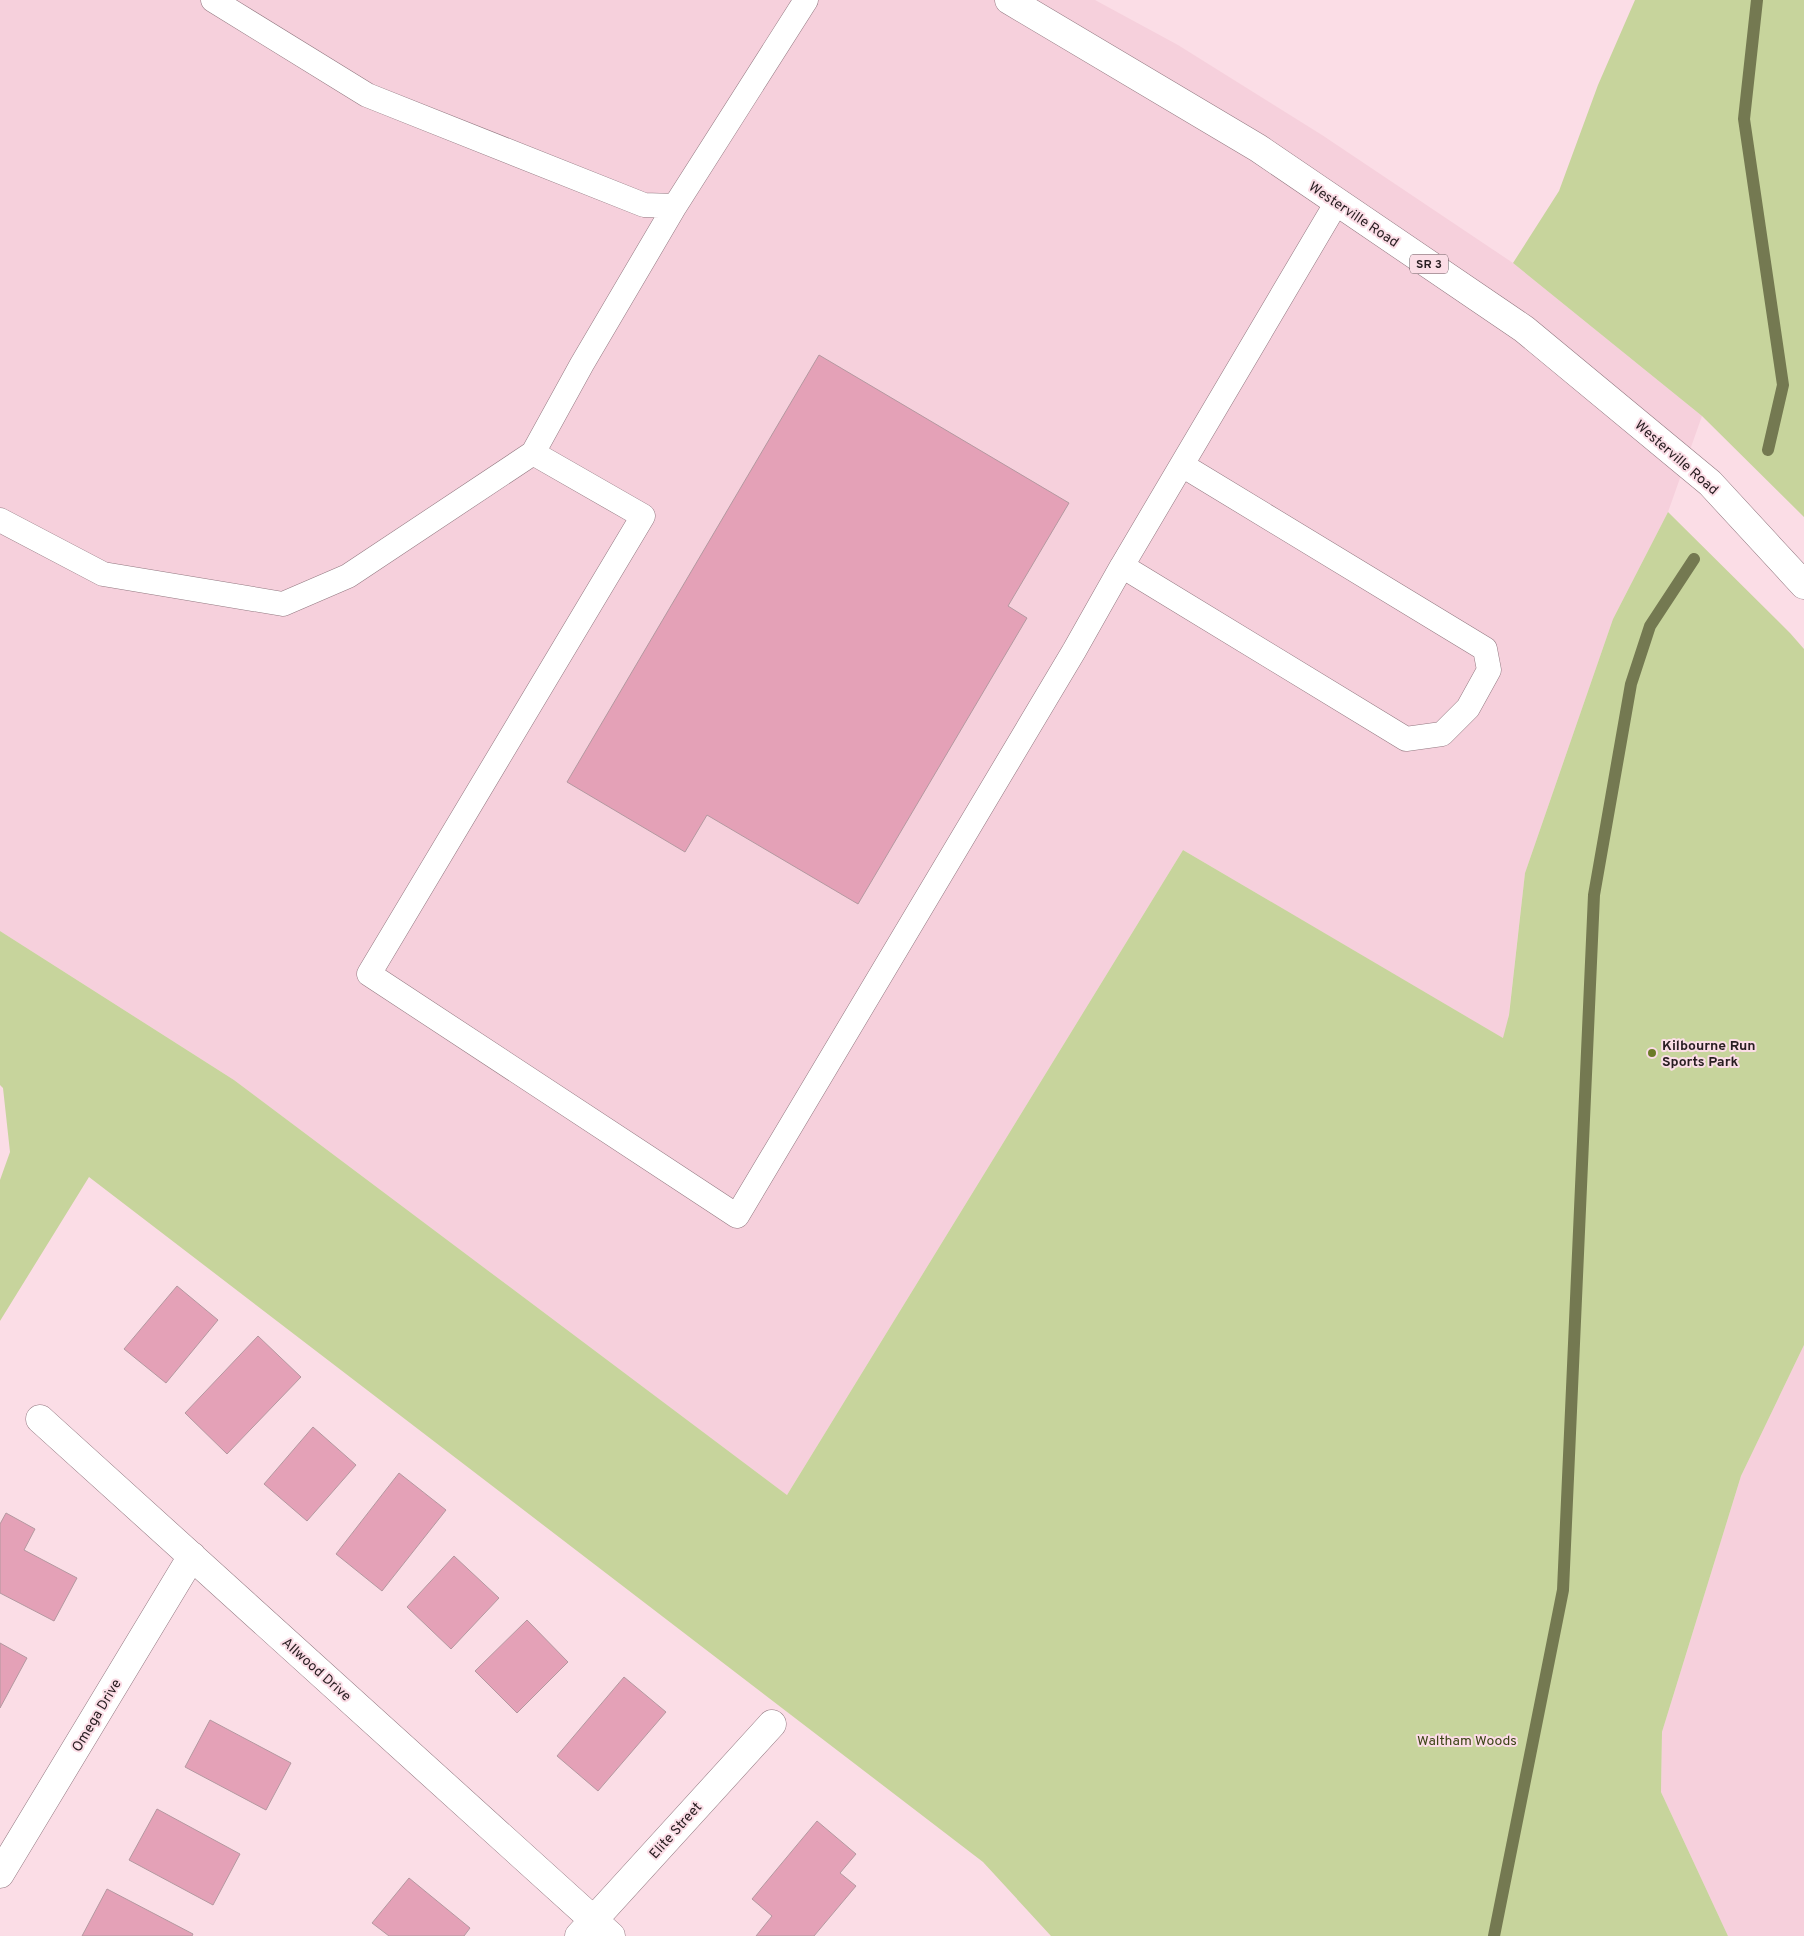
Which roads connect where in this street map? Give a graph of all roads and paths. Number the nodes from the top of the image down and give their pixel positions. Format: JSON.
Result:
{"nodes":[{"id":1,"x":213,"y":0,"type":"edge"},
{"id":2,"x":806,"y":0,"type":"edge"},
{"id":3,"x":1009,"y":0,"type":"edge"},
{"id":4,"x":1337,"y":202,"type":"junction"},
{"id":5,"x":675,"y":206,"type":"junction"},
{"id":6,"x":533,"y":453,"type":"junction"},
{"id":7,"x":1182,"y":465,"type":"junction"},
{"id":8,"x":0,"y":520,"type":"edge"},
{"id":9,"x":1122,"y":566,"type":"junction"},
{"id":10,"x":1804,"y":585,"type":"edge"},
{"id":11,"x":40,"y":1419,"type":"dead end"},
{"id":12,"x":192,"y":1556,"type":"junction"},
{"id":13,"x":772,"y":1724,"type":"dead end"},
{"id":14,"x":0,"y":1874,"type":"edge"},
{"id":15,"x":595,"y":1931,"type":"edge"}],
"edges":[{"from":1,"to":5,"type":"lane"},
{"from":2,"to":5,"type":"lane"},
{"from":3,"to":4,"type":"street","name":"Westerville Road","number":"SR 3"},
{"from":4,"to":7,"type":"lane"},
{"from":4,"to":10,"type":"street","name":"Westerville Road","number":"SR 3"},
{"from":5,"to":6,"type":"lane"},
{"from":6,"to":8,"type":"lane"},
{"from":6,"to":9,"type":"lane"},
{"from":7,"to":9,"type":"lane"},
{"from":7,"to":9,"type":"lane"},
{"from":11,"to":12,"type":"street","name":"Allwood Drive"},
{"from":12,"to":14,"type":"street","name":"Omega Drive"},
{"from":12,"to":15,"type":"street","name":"Allwood Drive"},
{"from":13,"to":15,"type":"street","name":"Elite Street"}]}
